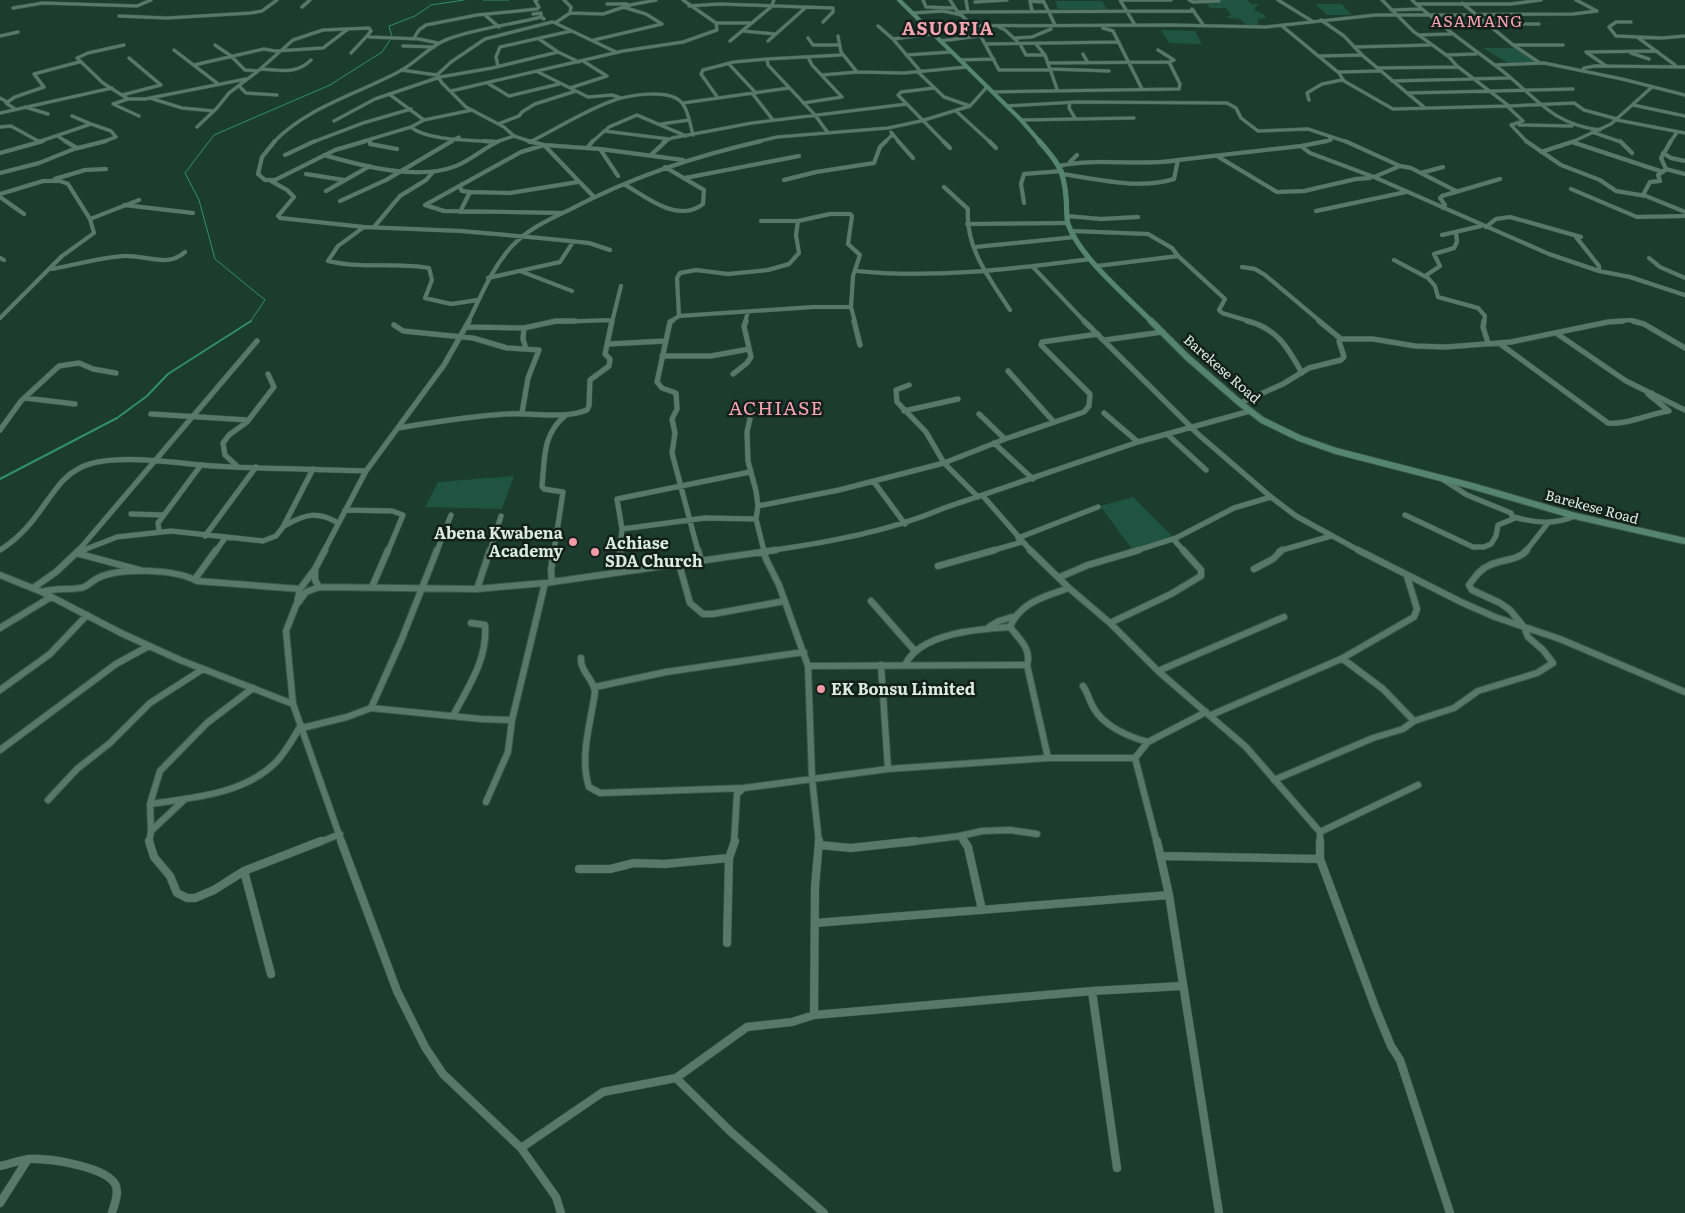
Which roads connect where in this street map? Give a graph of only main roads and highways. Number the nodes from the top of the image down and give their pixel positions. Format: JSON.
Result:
{"nodes":[{"id":1,"x":899,"y":0,"type":"edge"},
{"id":2,"x":1685,"y":542,"type":"edge"}],
"edges":[{"from":1,"to":2,"type":"main road","name":"Barekese Road"}]}
